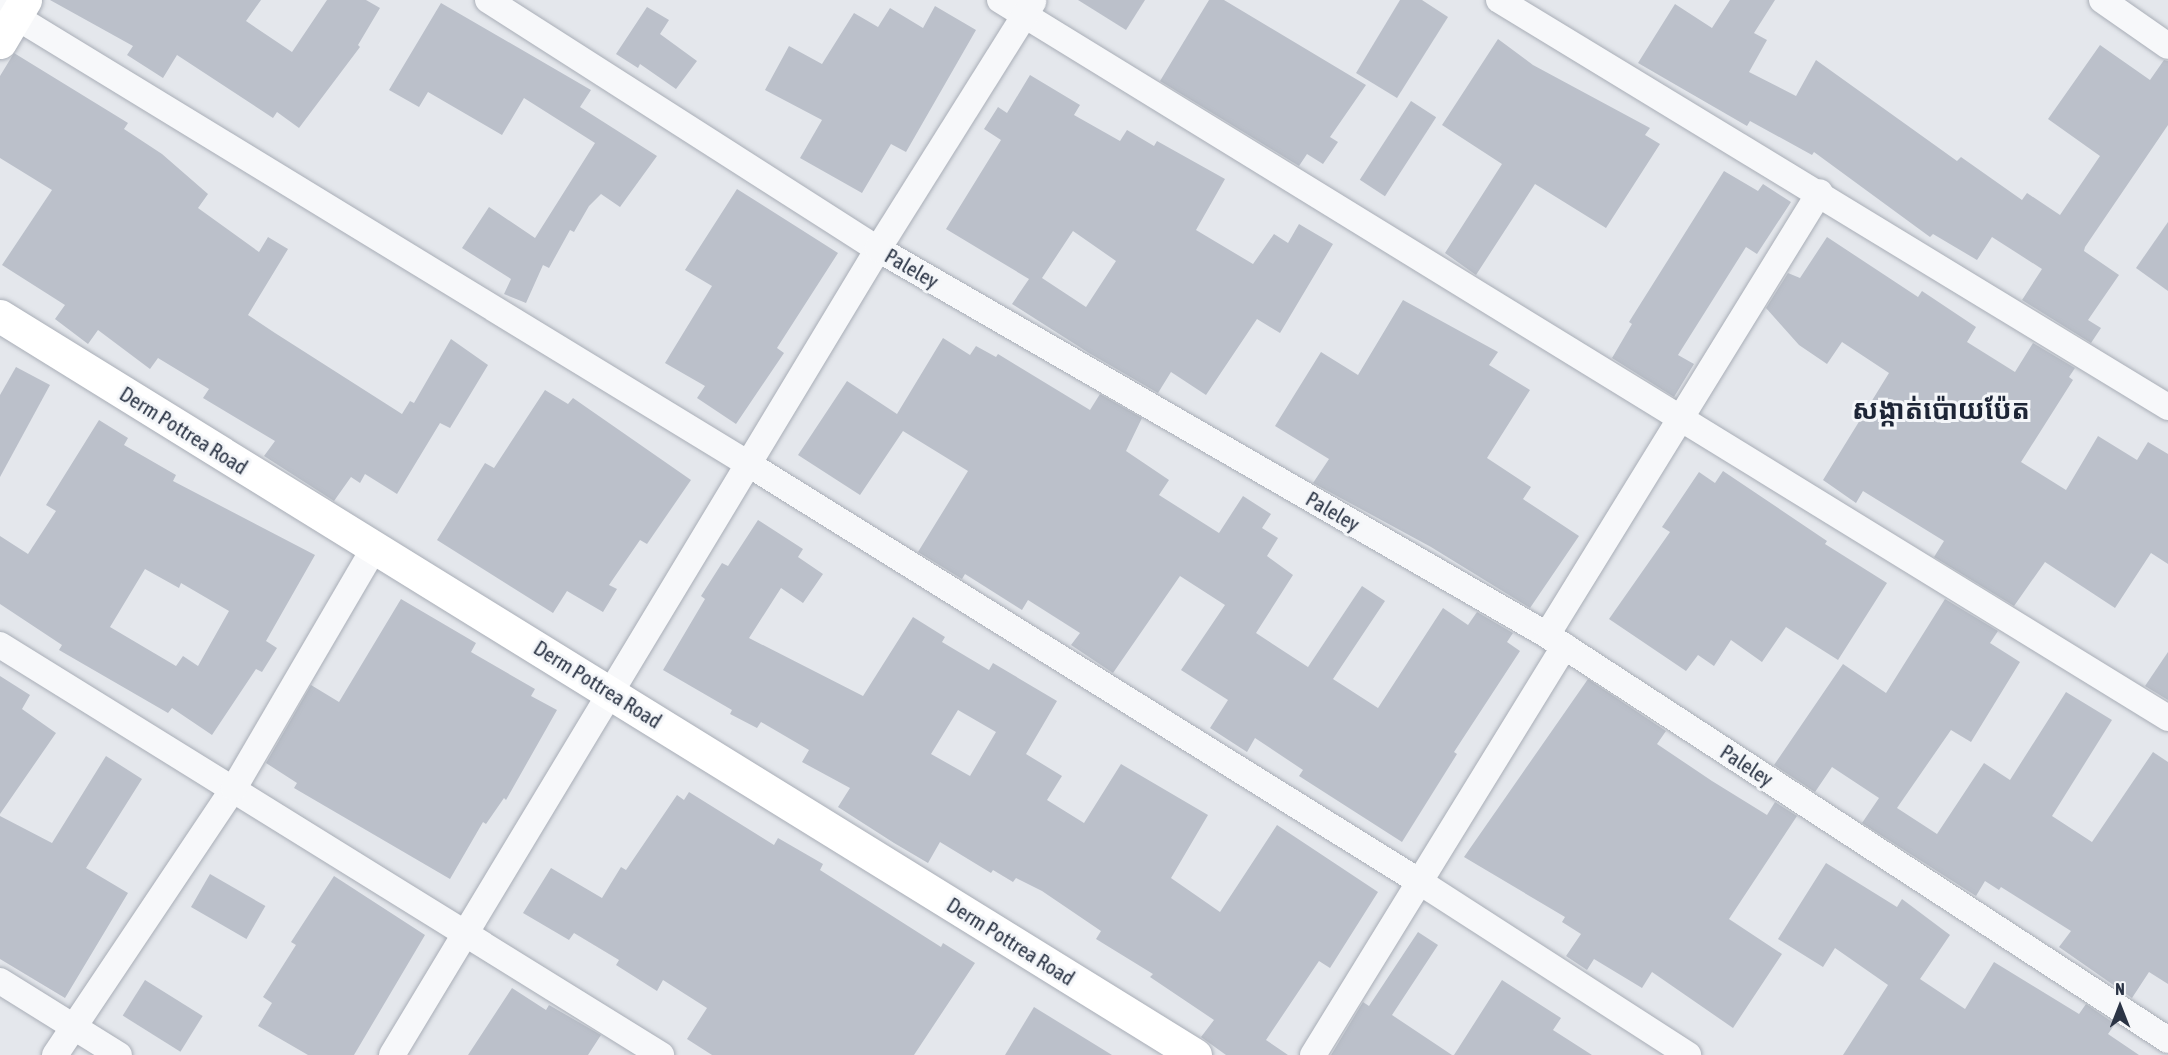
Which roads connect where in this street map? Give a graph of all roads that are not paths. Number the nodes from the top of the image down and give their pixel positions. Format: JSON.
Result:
{"nodes":[{"id":1,"x":488,"y":0,"type":"edge"},
{"id":2,"x":1000,"y":0,"type":"edge"},
{"id":3,"x":1499,"y":0,"type":"edge"},
{"id":4,"x":2102,"y":0,"type":"edge"},
{"id":5,"x":1029,"y":8,"type":"edge"},
{"id":6,"x":10,"y":16,"type":"edge"},
{"id":7,"x":2168,"y":46,"type":"edge"},
{"id":8,"x":1820,"y":192,"type":"junction"},
{"id":9,"x":878,"y":249,"type":"junction"},
{"id":10,"x":0,"y":316,"type":"edge"},
{"id":11,"x":2168,"y":407,"type":"edge"},
{"id":12,"x":1681,"y":419,"type":"junction"},
{"id":13,"x":750,"y":465,"type":"junction"},
{"id":14,"x":375,"y":547,"type":"junction"},
{"id":15,"x":1556,"y":641,"type":"junction"},
{"id":16,"x":0,"y":645,"type":"edge"},
{"id":17,"x":612,"y":693,"type":"junction"},
{"id":18,"x":2168,"y":718,"type":"edge"},
{"id":19,"x":234,"y":788,"type":"junction"},
{"id":20,"x":1420,"y":882,"type":"junction"},
{"id":21,"x":466,"y":933,"type":"junction"},
{"id":22,"x":0,"y":981,"type":"edge"},
{"id":23,"x":72,"y":1027,"type":"junction"},
{"id":24,"x":2168,"y":1040,"type":"edge"},
{"id":25,"x":56,"y":1055,"type":"edge"},
{"id":26,"x":119,"y":1055,"type":"edge"},
{"id":27,"x":392,"y":1055,"type":"edge"},
{"id":28,"x":661,"y":1055,"type":"edge"},
{"id":29,"x":1195,"y":1055,"type":"edge"},
{"id":30,"x":1314,"y":1055,"type":"edge"},
{"id":31,"x":1688,"y":1055,"type":"edge"}],
"edges":[{"from":1,"to":9,"type":"street","name":"Paleley"},
{"from":2,"to":5,"type":"street"},
{"from":3,"to":8,"type":"street"},
{"from":4,"to":7,"type":"street"},
{"from":5,"to":9,"type":"street"},
{"from":5,"to":12,"type":"street"},
{"from":6,"to":13,"type":"street"},
{"from":8,"to":11,"type":"street"},
{"from":8,"to":12,"type":"street"},
{"from":9,"to":13,"type":"street"},
{"from":9,"to":15,"type":"street","name":"Paleley"},
{"from":10,"to":14,"type":"street","name":"Derm Pottrea Road"},
{"from":12,"to":15,"type":"street"},
{"from":12,"to":18,"type":"street"},
{"from":13,"to":17,"type":"street"},
{"from":13,"to":20,"type":"street"},
{"from":14,"to":17,"type":"street","name":"Derm Pottrea Road"},
{"from":14,"to":19,"type":"street"},
{"from":15,"to":20,"type":"street"},
{"from":15,"to":24,"type":"street","name":"Paleley"},
{"from":16,"to":19,"type":"street"},
{"from":17,"to":21,"type":"street"},
{"from":17,"to":29,"type":"street","name":"Derm Pottrea Road"},
{"from":19,"to":21,"type":"street"},
{"from":19,"to":23,"type":"street"},
{"from":20,"to":30,"type":"street"},
{"from":20,"to":31,"type":"street"},
{"from":21,"to":27,"type":"street"},
{"from":21,"to":28,"type":"street"},
{"from":22,"to":23,"type":"street"},
{"from":23,"to":25,"type":"street"},
{"from":23,"to":26,"type":"street"}]}
